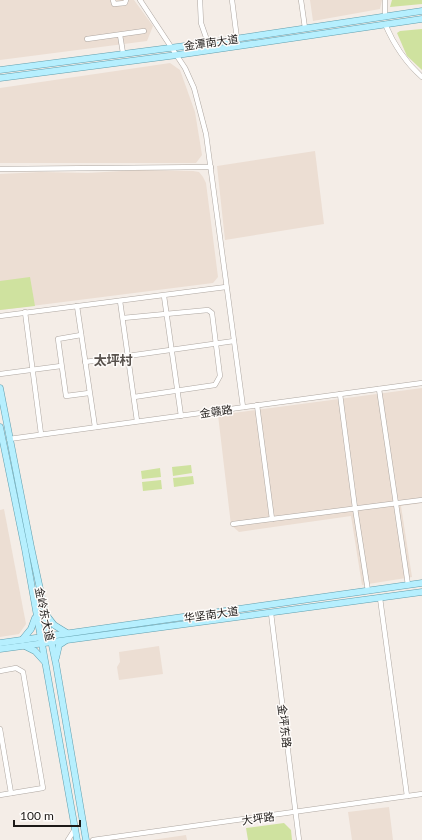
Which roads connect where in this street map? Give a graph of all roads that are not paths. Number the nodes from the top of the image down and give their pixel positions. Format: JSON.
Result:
{"nodes":[{"id":1,"x":113,"y":0,"type":"edge"},
{"id":2,"x":126,"y":0,"type":"edge"},
{"id":3,"x":140,"y":0,"type":"edge"},
{"id":4,"x":200,"y":0,"type":"edge"},
{"id":5,"x":232,"y":0,"type":"edge"},
{"id":6,"x":301,"y":0,"type":"edge"},
{"id":7,"x":385,"y":0,"type":"edge"},
{"id":8,"x":422,"y":11,"type":"edge"},
{"id":9,"x":385,"y":17,"type":"junction"},
{"id":10,"x":422,"y":19,"type":"edge"},
{"id":11,"x":385,"y":24,"type":"junction"},
{"id":12,"x":305,"y":28,"type":"junction"},
{"id":13,"x":144,"y":31,"type":"dead end"},
{"id":14,"x":120,"y":35,"type":"junction"},
{"id":15,"x":87,"y":39,"type":"dead end"},
{"id":16,"x":237,"y":39,"type":"junction"},
{"id":17,"x":208,"y":43,"type":"junction"},
{"id":18,"x":172,"y":47,"type":"junction"},
{"id":19,"x":123,"y":53,"type":"junction"},
{"id":20,"x":177,"y":55,"type":"junction"},
{"id":21,"x":0,"y":70,"type":"edge"},
{"id":22,"x":0,"y":78,"type":"edge"},
{"id":23,"x":422,"y":78,"type":"edge"},
{"id":24,"x":211,"y":167,"type":"junction"},
{"id":25,"x":0,"y":169,"type":"edge"},
{"id":26,"x":226,"y":287,"type":"junction"},
{"id":27,"x":164,"y":296,"type":"junction"},
{"id":28,"x":120,"y":301,"type":"junction"},
{"id":29,"x":77,"y":306,"type":"junction"},
{"id":30,"x":25,"y":312,"type":"junction"},
{"id":31,"x":167,"y":313,"type":"junction"},
{"id":32,"x":0,"y":316,"type":"edge"},
{"id":33,"x":122,"y":318,"type":"junction"},
{"id":34,"x":81,"y":335,"type":"junction"},
{"id":35,"x":234,"y":341,"type":"junction"},
{"id":36,"x":215,"y":344,"type":"junction"},
{"id":37,"x":172,"y":350,"type":"junction"},
{"id":38,"x":128,"y":356,"type":"junction"},
{"id":39,"x":85,"y":362,"type":"junction"},
{"id":40,"x":61,"y":366,"type":"junction"},
{"id":41,"x":33,"y":370,"type":"junction"},
{"id":42,"x":0,"y":374,"type":"edge"},
{"id":43,"x":422,"y":383,"type":"edge"},
{"id":44,"x":0,"y":388,"type":"edge"},
{"id":45,"x":379,"y":389,"type":"junction"},
{"id":46,"x":177,"y":390,"type":"junction"},
{"id":47,"x":89,"y":393,"type":"junction"},
{"id":48,"x":340,"y":394,"type":"junction"},
{"id":49,"x":134,"y":397,"type":"junction"},
{"id":50,"x":257,"y":405,"type":"junction"},
{"id":51,"x":243,"y":407,"type":"junction"},
{"id":52,"x":181,"y":416,"type":"junction"},
{"id":53,"x":137,"y":422,"type":"junction"},
{"id":54,"x":0,"y":427,"type":"edge"},
{"id":55,"x":95,"y":427,"type":"junction"},
{"id":56,"x":42,"y":434,"type":"junction"},
{"id":57,"x":1,"y":439,"type":"edge"},
{"id":58,"x":9,"y":439,"type":"junction"},
{"id":59,"x":422,"y":500,"type":"edge"},
{"id":60,"x":395,"y":503,"type":"junction"},
{"id":61,"x":355,"y":508,"type":"junction"},
{"id":62,"x":272,"y":519,"type":"junction"},
{"id":63,"x":233,"y":524,"type":"dead end"},
{"id":64,"x":28,"y":548,"type":"junction"},
{"id":65,"x":422,"y":583,"type":"edge"},
{"id":66,"x":408,"y":585,"type":"junction"},
{"id":67,"x":368,"y":591,"type":"junction"},
{"id":68,"x":422,"y":592,"type":"edge"},
{"id":69,"x":380,"y":598,"type":"junction"},
{"id":70,"x":44,"y":611,"type":"junction"},
{"id":71,"x":36,"y":612,"type":"junction"},
{"id":72,"x":271,"y":613,"type":"junction"},
{"id":73,"x":69,"y":636,"type":"junction"},
{"id":74,"x":50,"y":639,"type":"junction"},
{"id":75,"x":41,"y":640,"type":"junction"},
{"id":76,"x":0,"y":643,"type":"edge"},
{"id":77,"x":23,"y":643,"type":"junction"},
{"id":78,"x":0,"y":649,"type":"edge"},
{"id":79,"x":56,"y":664,"type":"junction"},
{"id":80,"x":46,"y":665,"type":"junction"},
{"id":81,"x":0,"y":671,"type":"edge"},
{"id":82,"x":0,"y":729,"type":"edge"},
{"id":83,"x":11,"y":793,"type":"junction"},
{"id":84,"x":422,"y":794,"type":"edge"},
{"id":85,"x":0,"y":795,"type":"edge"},
{"id":86,"x":407,"y":796,"type":"junction"},
{"id":87,"x":296,"y":813,"type":"junction"},
{"id":88,"x":75,"y":829,"type":"junction"},
{"id":89,"x":68,"y":840,"type":"edge"},
{"id":90,"x":77,"y":840,"type":"edge"},
{"id":91,"x":86,"y":840,"type":"edge"},
{"id":92,"x":93,"y":840,"type":"edge"},
{"id":93,"x":299,"y":840,"type":"edge"}],
"edges":[{"from":1,"to":2,"type":"street"},
{"from":3,"to":18,"type":"street"},
{"from":4,"to":17,"type":"street"},
{"from":5,"to":16,"type":"street"},
{"from":6,"to":12,"type":"street"},
{"from":7,"to":9,"type":"street"},
{"from":8,"to":9,"type":"main road","name":"金潭南大道"},
{"from":9,"to":12,"type":"main road","name":"金潭南大道"},
{"from":10,"to":11,"type":"main road","name":"金潭南大道"},
{"from":11,"to":20,"type":"main road","name":"金潭南大道"},
{"from":11,"to":23,"type":"street"},
{"from":12,"to":16,"type":"main road","name":"金潭南大道"},
{"from":13,"to":14,"type":"street"},
{"from":14,"to":15,"type":"street"},
{"from":14,"to":19,"type":"street"},
{"from":16,"to":17,"type":"main road","name":"金潭南大道"},
{"from":17,"to":18,"type":"main road","name":"金潭南大道"},
{"from":18,"to":19,"type":"main road","name":"金潭南大道"},
{"from":18,"to":20,"type":"street"},
{"from":19,"to":21,"type":"main road","name":"金潭南大道"},
{"from":20,"to":22,"type":"main road","name":"金潭南大道"},
{"from":20,"to":24,"type":"street"},
{"from":24,"to":25,"type":"street"},
{"from":24,"to":26,"type":"street"},
{"from":26,"to":27,"type":"street"},
{"from":26,"to":35,"type":"street"},
{"from":27,"to":28,"type":"street"},
{"from":27,"to":31,"type":"street"},
{"from":28,"to":29,"type":"street"},
{"from":28,"to":33,"type":"street"},
{"from":29,"to":30,"type":"street"},
{"from":29,"to":34,"type":"street"},
{"from":30,"to":32,"type":"street"},
{"from":30,"to":41,"type":"street"},
{"from":31,"to":33,"type":"street"},
{"from":31,"to":36,"type":"street"},
{"from":31,"to":37,"type":"street"},
{"from":33,"to":38,"type":"street"},
{"from":34,"to":39,"type":"street"},
{"from":34,"to":40,"type":"street"},
{"from":35,"to":36,"type":"street"},
{"from":35,"to":51,"type":"street"},
{"from":36,"to":37,"type":"street"},
{"from":36,"to":46,"type":"street"},
{"from":37,"to":38,"type":"street"},
{"from":37,"to":46,"type":"street"},
{"from":38,"to":39,"type":"street"},
{"from":38,"to":49,"type":"street"},
{"from":39,"to":47,"type":"street"},
{"from":40,"to":41,"type":"street"},
{"from":40,"to":47,"type":"street"},
{"from":41,"to":42,"type":"street"},
{"from":41,"to":56,"type":"street"},
{"from":43,"to":45,"type":"street","name":"金赣路"},
{"from":44,"to":58,"type":"main road","name":"金岭东大道"},
{"from":45,"to":48,"type":"street","name":"金赣路"},
{"from":45,"to":60,"type":"street"},
{"from":46,"to":49,"type":"street"},
{"from":46,"to":52,"type":"street"},
{"from":47,"to":55,"type":"street"},
{"from":48,"to":50,"type":"street","name":"金赣路"},
{"from":48,"to":61,"type":"street"},
{"from":49,"to":53,"type":"street"},
{"from":50,"to":51,"type":"street","name":"金赣路"},
{"from":50,"to":62,"type":"street"},
{"from":51,"to":52,"type":"street","name":"金赣路"},
{"from":52,"to":53,"type":"street","name":"金赣路"},
{"from":53,"to":55,"type":"street","name":"金赣路"},
{"from":54,"to":57,"type":"main road","name":"金岭东大道"},
{"from":55,"to":56,"type":"street","name":"金赣路"},
{"from":56,"to":58,"type":"street","name":"金赣路"},
{"from":57,"to":64,"type":"main road","name":"金岭东大道"},
{"from":58,"to":64,"type":"main road","name":"金岭东大道"},
{"from":59,"to":60,"type":"street"},
{"from":60,"to":61,"type":"street"},
{"from":60,"to":66,"type":"street"},
{"from":61,"to":62,"type":"street"},
{"from":61,"to":67,"type":"street"},
{"from":62,"to":63,"type":"street"},
{"from":64,"to":70,"type":"main road","name":"金岭东大道"},
{"from":64,"to":71,"type":"main road","name":"金岭东大道"},
{"from":65,"to":66,"type":"main road","name":"华坚南大道"},
{"from":66,"to":67,"type":"main road","name":"华坚南大道"},
{"from":67,"to":73,"type":"main road","name":"华坚南大道"},
{"from":68,"to":69,"type":"main road","name":"华坚南大道"},
{"from":69,"to":72,"type":"main road","name":"华坚南大道"},
{"from":69,"to":86,"type":"street"},
{"from":70,"to":73,"type":"main road"},
{"from":70,"to":74,"type":"main road","name":"金岭东大道"},
{"from":71,"to":75,"type":"main road","name":"金岭东大道"},
{"from":71,"to":77,"type":"main road"},
{"from":72,"to":73,"type":"main road","name":"华坚南大道"},
{"from":72,"to":87,"type":"street","name":"金坪东路"},
{"from":73,"to":74,"type":"main road","name":"华坚南大道"},
{"from":73,"to":79,"type":"main road"},
{"from":74,"to":75,"type":"main road","name":"华坚南大道"},
{"from":74,"to":79,"type":"main road","name":"金岭东大道"},
{"from":75,"to":77,"type":"main road","name":"华坚南大道"},
{"from":75,"to":80,"type":"main road","name":"金岭东大道"},
{"from":76,"to":77,"type":"main road","name":"华坚南大道"},
{"from":77,"to":78,"type":"main road","name":"华坚南大道"},
{"from":77,"to":80,"type":"main road"},
{"from":79,"to":91,"type":"main road","name":"金岭东大道"},
{"from":80,"to":88,"type":"main road","name":"金岭东大道"},
{"from":81,"to":83,"type":"street"},
{"from":82,"to":83,"type":"street"},
{"from":83,"to":85,"type":"street"},
{"from":84,"to":86,"type":"street","name":"大坪路"},
{"from":86,"to":87,"type":"street","name":"大坪路"},
{"from":87,"to":92,"type":"street","name":"大坪路"},
{"from":87,"to":93,"type":"street","name":"金坪东路"},
{"from":88,"to":89,"type":"street"},
{"from":88,"to":90,"type":"main road","name":"金岭东大道"}]}
